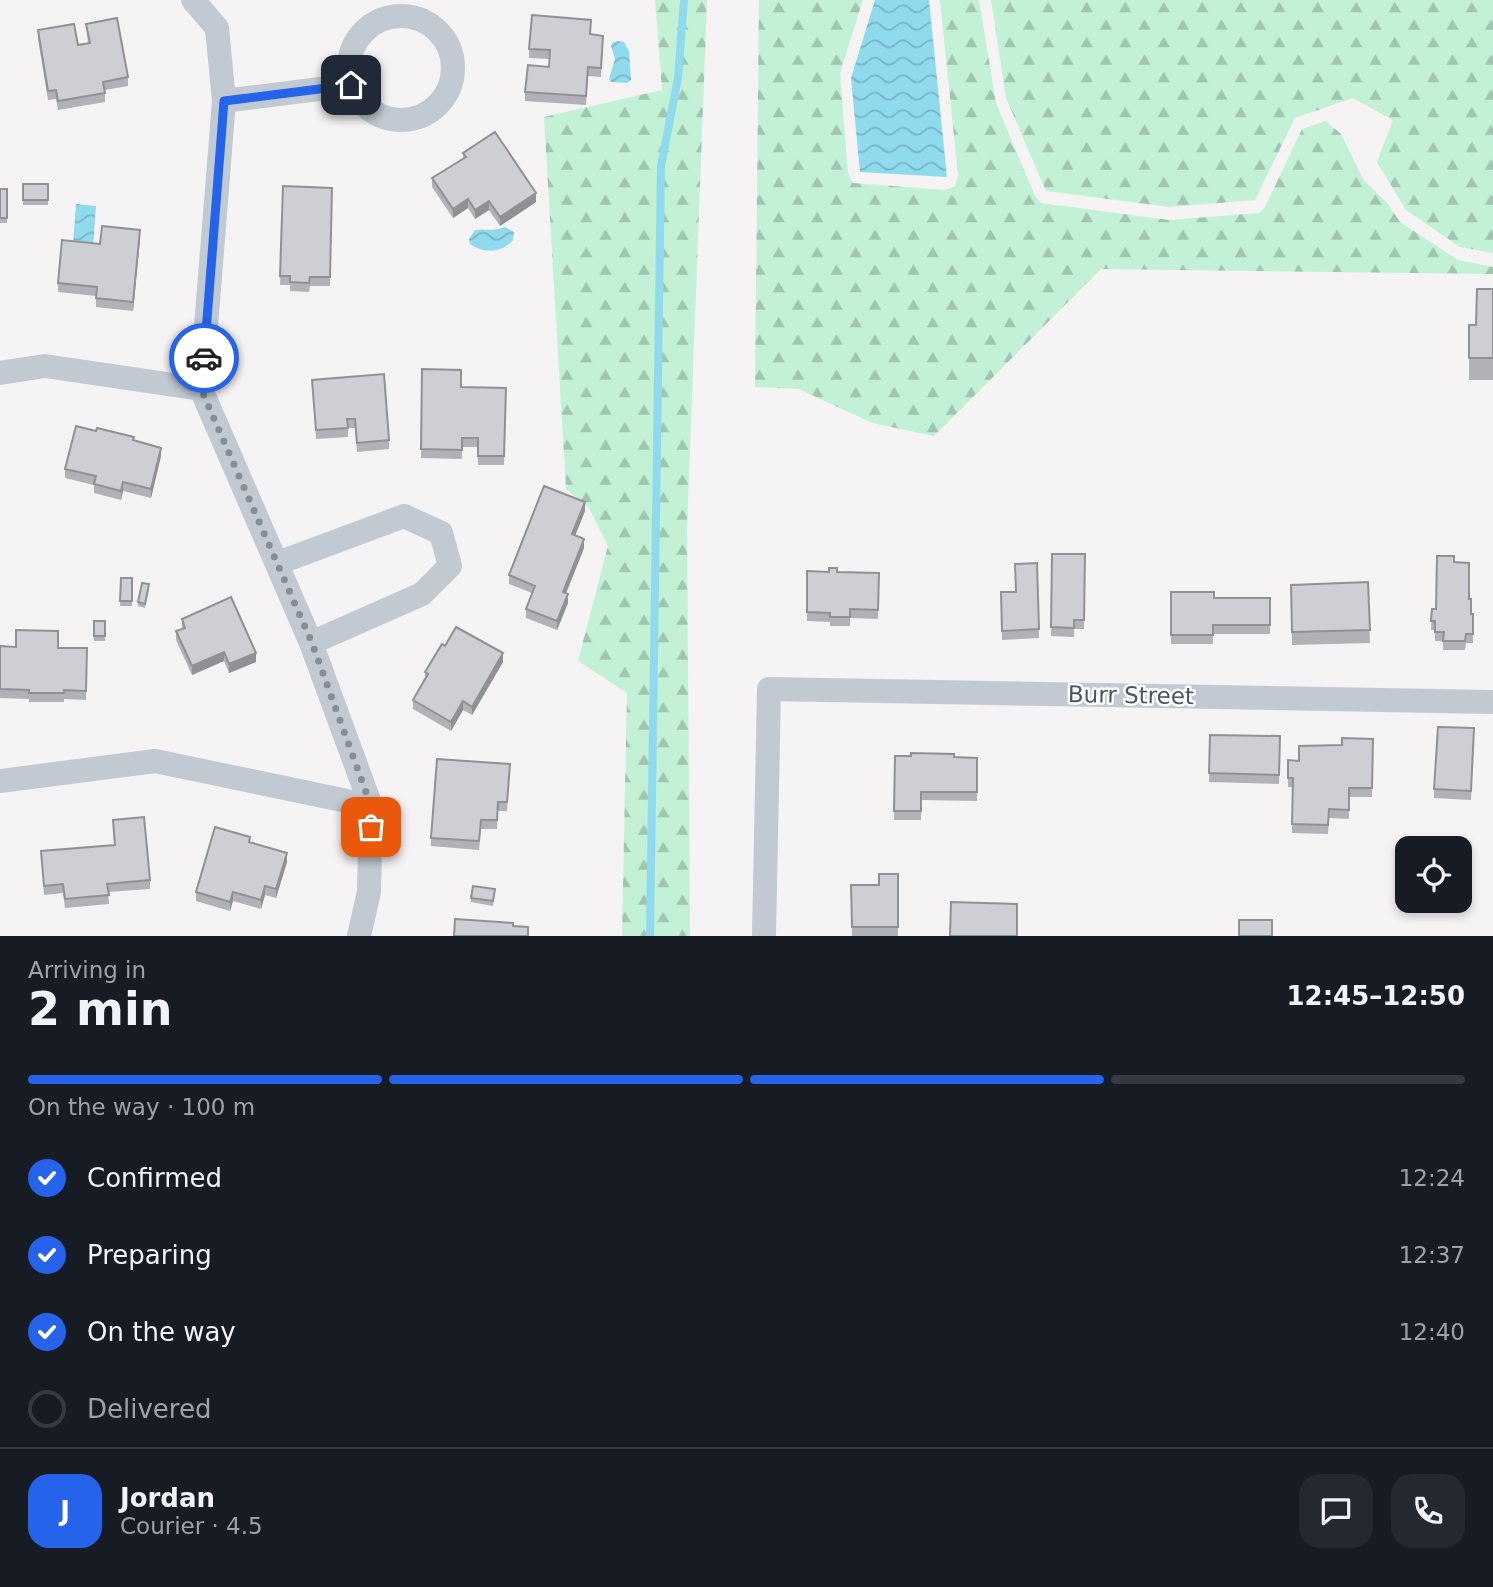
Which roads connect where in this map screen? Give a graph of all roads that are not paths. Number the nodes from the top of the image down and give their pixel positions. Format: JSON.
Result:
{"nodes":[{"id":1,"x":193,"y":0,"type":"edge"},
{"id":2,"x":351,"y":85,"type":"junction"},
{"id":3,"x":224,"y":101,"type":"junction"},
{"id":4,"x":0,"y":373,"type":"edge"},
{"id":5,"x":201,"y":389,"type":"junction"},
{"id":6,"x":278,"y":563,"type":"junction"},
{"id":7,"x":312,"y":643,"type":"junction"},
{"id":8,"x":1493,"y":702,"type":"edge"},
{"id":9,"x":0,"y":781,"type":"edge"},
{"id":10,"x":371,"y":806,"type":"junction"},
{"id":11,"x":359,"y":936,"type":"edge"},
{"id":12,"x":764,"y":936,"type":"edge"}],
"edges":[{"from":1,"to":3,"type":"street"},
{"from":2,"to":2,"type":"street"},
{"from":2,"to":3,"type":"street"},
{"from":3,"to":5,"type":"street"},
{"from":4,"to":5,"type":"street"},
{"from":5,"to":6,"type":"street"},
{"from":6,"to":7,"type":"street"},
{"from":6,"to":7,"type":"street"},
{"from":7,"to":10,"type":"street"},
{"from":8,"to":12,"type":"street","name":"Burr Street"},
{"from":9,"to":10,"type":"street"},
{"from":10,"to":11,"type":"street"}]}
